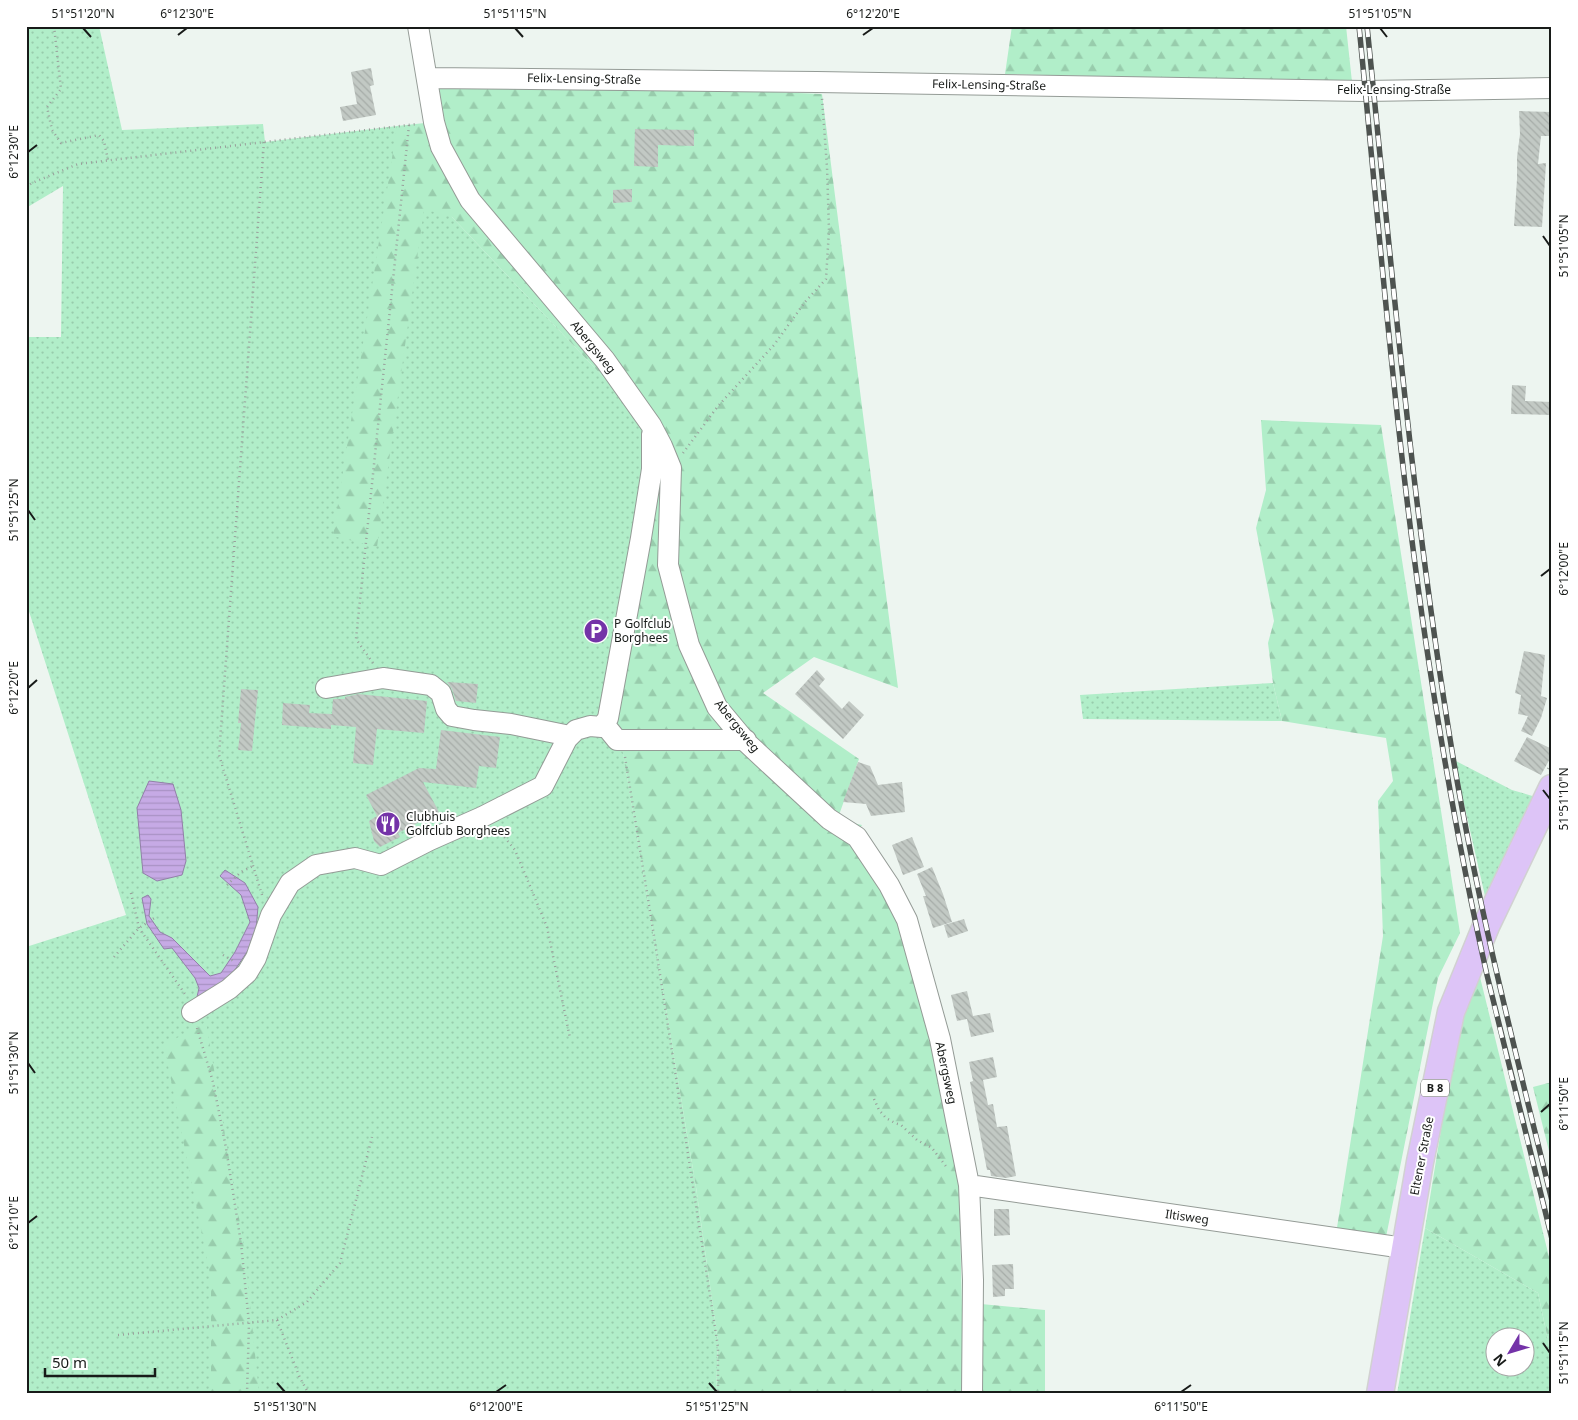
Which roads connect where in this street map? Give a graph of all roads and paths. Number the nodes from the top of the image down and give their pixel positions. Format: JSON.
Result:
{"nodes":[{"id":1,"x":54,"y":26,"type":"edge"},
{"id":2,"x":418,"y":26,"type":"edge"},
{"id":3,"x":427,"y":78,"type":"junction"},
{"id":4,"x":821,"y":82,"type":"junction"},
{"id":5,"x":1552,"y":88,"type":"edge"},
{"id":6,"x":434,"y":122,"type":"junction"},
{"id":7,"x":409,"y":125,"type":"junction"},
{"id":8,"x":264,"y":142,"type":"junction"},
{"id":9,"x":108,"y":160,"type":"junction"},
{"id":10,"x":26,"y":187,"type":"edge"},
{"id":11,"x":651,"y":426,"type":"junction"},
{"id":12,"x":671,"y":468,"type":"junction"},
{"id":13,"x":383,"y":678,"type":"junction"},
{"id":14,"x":326,"y":688,"type":"dead end"},
{"id":15,"x":604,"y":724,"type":"junction"},
{"id":16,"x":570,"y":736,"type":"junction"},
{"id":17,"x":617,"y":740,"type":"junction"},
{"id":18,"x":746,"y":740,"type":"junction"},
{"id":19,"x":1552,"y":788,"type":"edge"},
{"id":20,"x":475,"y":840,"type":"dead end"},
{"id":21,"x":254,"y":866,"type":"junction"},
{"id":22,"x":227,"y":885,"type":"dead end"},
{"id":23,"x":131,"y":892,"type":"dead end"},
{"id":24,"x":274,"y":910,"type":"junction"},
{"id":25,"x":156,"y":917,"type":"dead end"},
{"id":26,"x":140,"y":927,"type":"junction"},
{"id":27,"x":223,"y":955,"type":"dead end"},
{"id":28,"x":114,"y":957,"type":"dead end"},
{"id":29,"x":240,"y":965,"type":"dead end"},
{"id":30,"x":192,"y":1012,"type":"junction"},
{"id":31,"x":570,"y":1038,"type":"dead end"},
{"id":32,"x":874,"y":1099,"type":"dead end"},
{"id":33,"x":372,"y":1137,"type":"dead end"},
{"id":34,"x":968,"y":1181,"type":"junction"},
{"id":35,"x":1404,"y":1248,"type":"junction"},
{"id":36,"x":277,"y":1320,"type":"junction"},
{"id":37,"x":249,"y":1323,"type":"junction"},
{"id":38,"x":118,"y":1336,"type":"dead end"},
{"id":39,"x":247,"y":1394,"type":"edge"},
{"id":40,"x":309,"y":1394,"type":"edge"},
{"id":41,"x":718,"y":1394,"type":"edge"},
{"id":42,"x":972,"y":1394,"type":"edge"},
{"id":43,"x":1380,"y":1394,"type":"edge"}],
"edges":[{"from":1,"to":9,"type":"path"},
{"from":2,"to":3,"type":"street","name":"Abergsweg"},
{"from":3,"to":4,"type":"street","name":"Felix-Lensing-Straße"},
{"from":3,"to":6,"type":"street","name":"Abergsweg"},
{"from":4,"to":5,"type":"street","name":"Felix-Lensing-Straße"},
{"from":4,"to":12,"type":"path"},
{"from":6,"to":7,"type":"path"},
{"from":6,"to":11,"type":"street","name":"Abergsweg"},
{"from":7,"to":8,"type":"path"},
{"from":7,"to":13,"type":"path"},
{"from":8,"to":9,"type":"path"},
{"from":8,"to":21,"type":"path"},
{"from":9,"to":10,"type":"path"},
{"from":11,"to":12,"type":"street","name":"Abergsweg"},
{"from":11,"to":15,"type":"street"},
{"from":12,"to":18,"type":"street","name":"Abergsweg"},
{"from":13,"to":14,"type":"street"},
{"from":13,"to":16,"type":"street"},
{"from":15,"to":16,"type":"street"},
{"from":15,"to":17,"type":"street"},
{"from":16,"to":24,"type":"street"},
{"from":17,"to":18,"type":"street"},
{"from":17,"to":41,"type":"path"},
{"from":18,"to":34,"type":"street","name":"Abergsweg"},
{"from":19,"to":35,"type":"main road","name":"Eltener Straße","number":"B 8"},
{"from":20,"to":31,"type":"path"},
{"from":21,"to":22,"type":"path"},
{"from":21,"to":24,"type":"path"},
{"from":23,"to":26,"type":"path"},
{"from":24,"to":30,"type":"street"},
{"from":25,"to":26,"type":"path"},
{"from":26,"to":28,"type":"path"},
{"from":26,"to":30,"type":"path"},
{"from":27,"to":29,"type":"path"},
{"from":30,"to":37,"type":"path"},
{"from":32,"to":34,"type":"path"},
{"from":33,"to":36,"type":"path"},
{"from":34,"to":35,"type":"street","name":"Iltisweg"},
{"from":34,"to":42,"type":"street","name":"Abergsweg"},
{"from":35,"to":43,"type":"main road","name":"Eltener Straße","number":"B 8"},
{"from":36,"to":37,"type":"path"},
{"from":36,"to":40,"type":"path"},
{"from":37,"to":38,"type":"path"},
{"from":37,"to":39,"type":"path"}]}
